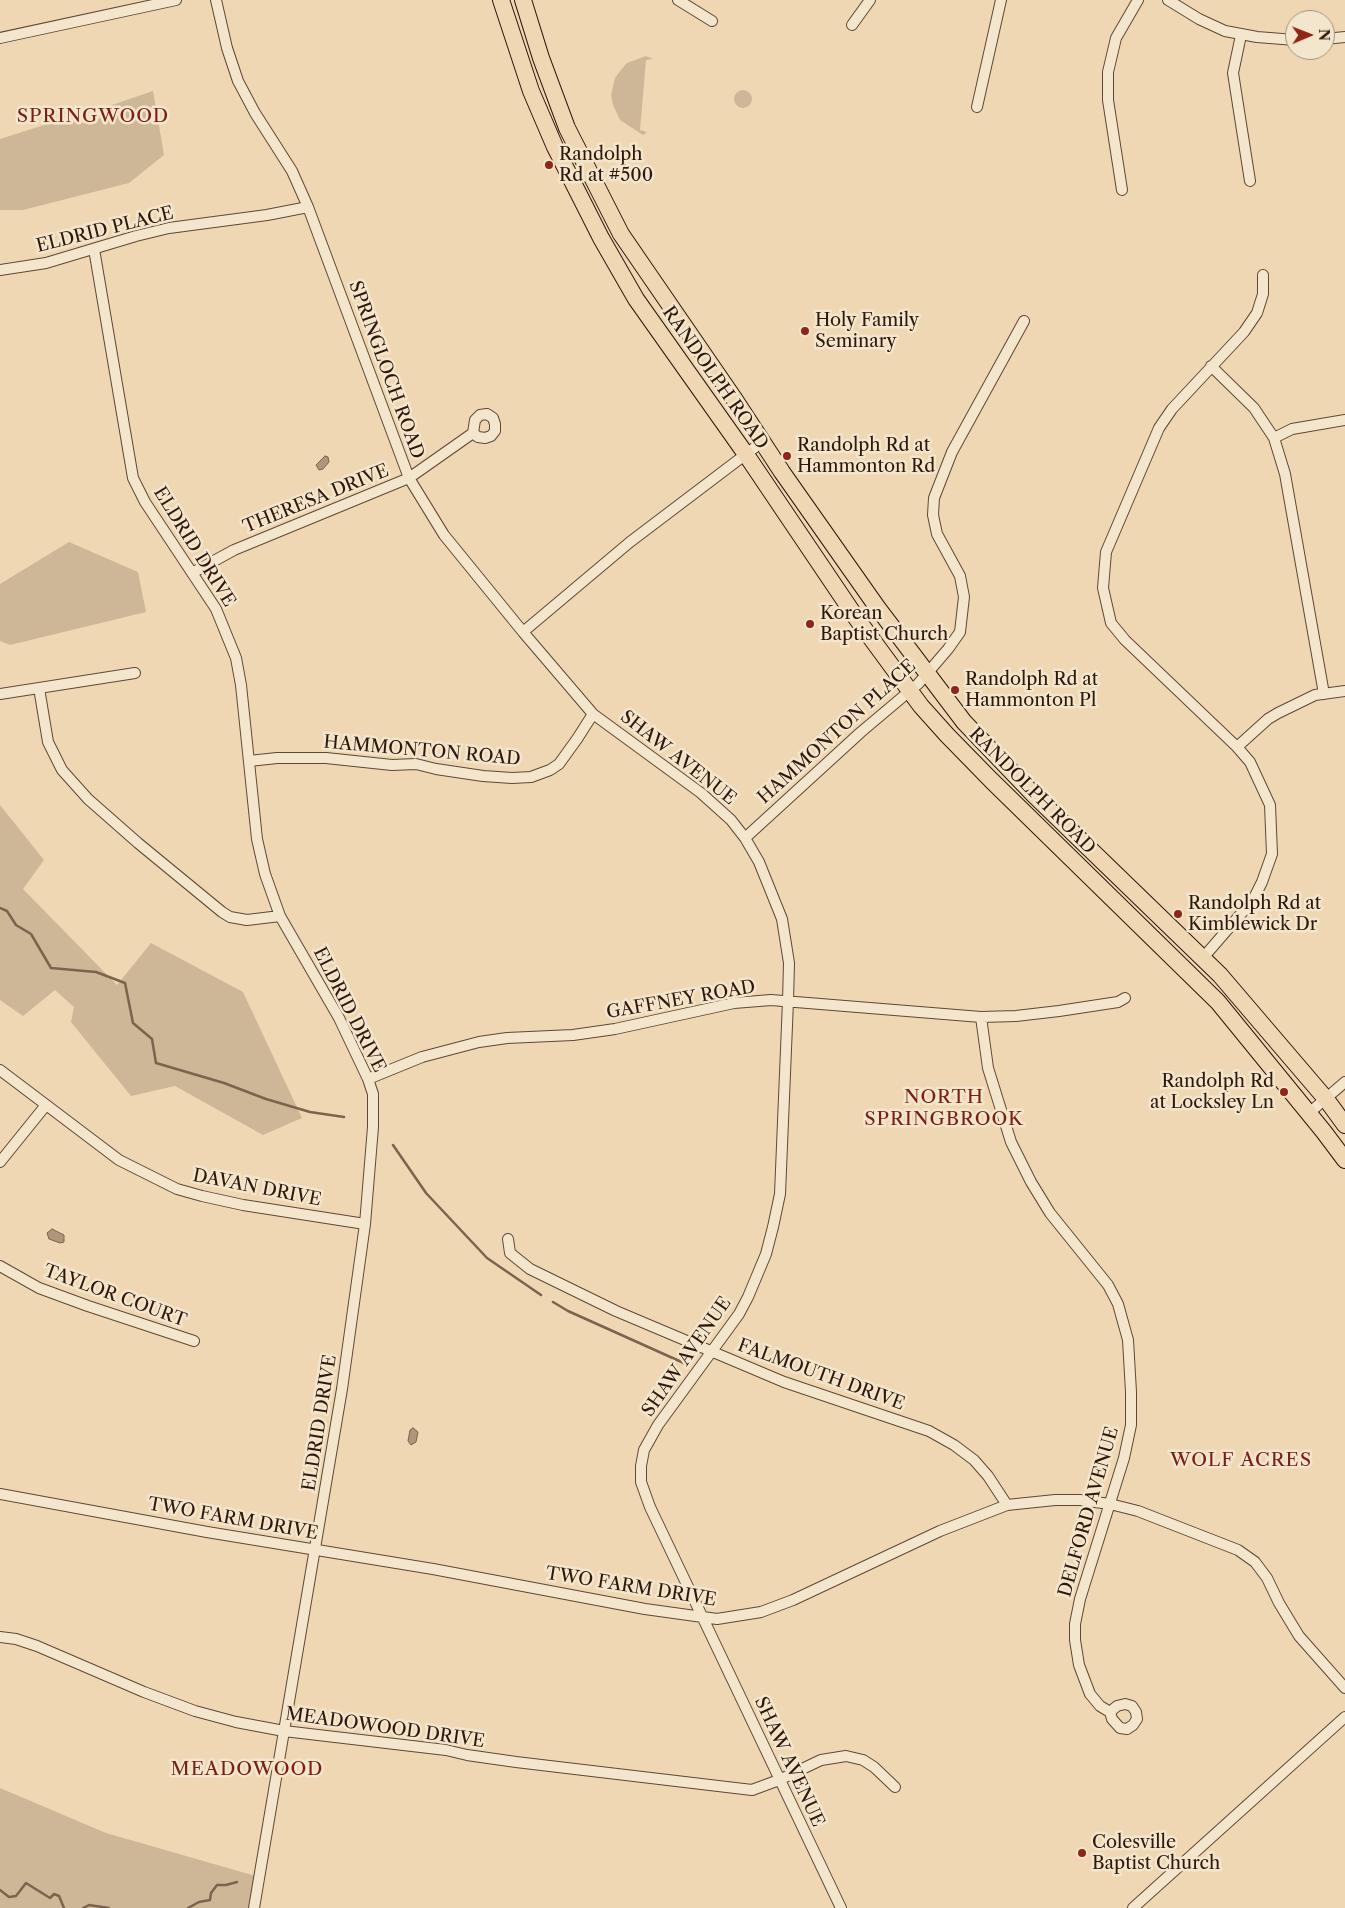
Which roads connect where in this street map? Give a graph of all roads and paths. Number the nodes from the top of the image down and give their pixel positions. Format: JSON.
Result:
{"nodes":[{"id":1,"x":176,"y":0,"type":"edge"},
{"id":2,"x":216,"y":0,"type":"edge"},
{"id":3,"x":501,"y":0,"type":"edge"},
{"id":4,"x":523,"y":0,"type":"edge"},
{"id":5,"x":678,"y":0,"type":"edge"},
{"id":6,"x":870,"y":0,"type":"edge"},
{"id":7,"x":1001,"y":0,"type":"edge"},
{"id":8,"x":1138,"y":0,"type":"edge"},
{"id":9,"x":1168,"y":0,"type":"edge"},
{"id":10,"x":712,"y":21,"type":"dead end"},
{"id":11,"x":852,"y":25,"type":"dead end"},
{"id":12,"x":1241,"y":35,"type":"junction"},
{"id":13,"x":0,"y":38,"type":"edge"},
{"id":14,"x":1285,"y":39,"type":"edge"},
{"id":15,"x":977,"y":107,"type":"dead end"},
{"id":16,"x":1250,"y":181,"type":"dead end"},
{"id":17,"x":1122,"y":190,"type":"dead end"},
{"id":18,"x":308,"y":207,"type":"junction"},
{"id":19,"x":94,"y":249,"type":"junction"},
{"id":20,"x":0,"y":270,"type":"edge"},
{"id":21,"x":1263,"y":275,"type":"dead end"},
{"id":22,"x":1024,"y":321,"type":"dead end"},
{"id":23,"x":1211,"y":366,"type":"junction"},
{"id":24,"x":1345,"y":420,"type":"edge"},
{"id":25,"x":473,"y":433,"type":"dead end"},
{"id":26,"x":1274,"y":438,"type":"junction"},
{"id":27,"x":762,"y":442,"type":"junction"},
{"id":28,"x":745,"y":454,"type":"junction"},
{"id":29,"x":409,"y":478,"type":"junction"},
{"id":30,"x":192,"y":573,"type":"junction"},
{"id":31,"x":522,"y":632,"type":"junction"},
{"id":32,"x":135,"y":673,"type":"dead end"},
{"id":33,"x":927,"y":673,"type":"junction"},
{"id":34,"x":39,"y":688,"type":"junction"},
{"id":35,"x":910,"y":690,"type":"junction"},
{"id":36,"x":1345,"y":691,"type":"edge"},
{"id":37,"x":0,"y":694,"type":"edge"},
{"id":38,"x":1324,"y":694,"type":"junction"},
{"id":39,"x":593,"y":714,"type":"junction"},
{"id":40,"x":1238,"y":747,"type":"junction"},
{"id":41,"x":249,"y":761,"type":"junction"},
{"id":42,"x":745,"y":838,"type":"junction"},
{"id":43,"x":280,"y":916,"type":"junction"},
{"id":44,"x":1202,"y":959,"type":"junction"},
{"id":45,"x":1124,"y":998,"type":"dead end"},
{"id":46,"x":788,"y":1001,"type":"junction"},
{"id":47,"x":981,"y":1017,"type":"junction"},
{"id":48,"x":0,"y":1070,"type":"edge"},
{"id":49,"x":368,"y":1079,"type":"junction"},
{"id":50,"x":1345,"y":1082,"type":"edge"},
{"id":51,"x":1326,"y":1099,"type":"junction"},
{"id":52,"x":46,"y":1105,"type":"junction"},
{"id":53,"x":1309,"y":1113,"type":"junction"},
{"id":54,"x":1345,"y":1125,"type":"edge"},
{"id":55,"x":1345,"y":1160,"type":"edge"},
{"id":56,"x":0,"y":1162,"type":"edge"},
{"id":57,"x":365,"y":1224,"type":"junction"},
{"id":58,"x":508,"y":1239,"type":"dead end"},
{"id":59,"x":0,"y":1266,"type":"edge"},
{"id":60,"x":194,"y":1341,"type":"dead end"},
{"id":61,"x":711,"y":1352,"type":"junction"},
{"id":62,"x":0,"y":1494,"type":"edge"},
{"id":63,"x":1110,"y":1504,"type":"junction"},
{"id":64,"x":1007,"y":1505,"type":"junction"},
{"id":65,"x":316,"y":1549,"type":"junction"},
{"id":66,"x":702,"y":1617,"type":"junction"},
{"id":67,"x":0,"y":1637,"type":"edge"},
{"id":68,"x":1345,"y":1688,"type":"edge"},
{"id":69,"x":1110,"y":1712,"type":"dead end"},
{"id":70,"x":1345,"y":1717,"type":"edge"},
{"id":71,"x":284,"y":1731,"type":"junction"},
{"id":72,"x":779,"y":1780,"type":"junction"},
{"id":73,"x":895,"y":1787,"type":"dead end"},
{"id":74,"x":254,"y":1908,"type":"edge"},
{"id":75,"x":841,"y":1908,"type":"edge"},
{"id":76,"x":1133,"y":1908,"type":"edge"}],
"edges":[{"from":1,"to":13,"type":"street"},
{"from":2,"to":18,"type":"street","name":"SPRINGLOCH ROAD"},
{"from":3,"to":28,"type":"main road","name":"RANDOLPH ROAD"},
{"from":4,"to":27,"type":"main road","name":"RANDOLPH ROAD"},
{"from":5,"to":10,"type":"street"},
{"from":6,"to":11,"type":"street"},
{"from":7,"to":15,"type":"street"},
{"from":8,"to":17,"type":"street"},
{"from":9,"to":12,"type":"street"},
{"from":12,"to":14,"type":"street"},
{"from":12,"to":16,"type":"street"},
{"from":18,"to":19,"type":"street","name":"ELDRID PLACE"},
{"from":18,"to":29,"type":"street","name":"SPRINGLOCH ROAD"},
{"from":19,"to":20,"type":"street","name":"ELDRID PLACE"},
{"from":19,"to":30,"type":"street","name":"ELDRID DRIVE"},
{"from":21,"to":23,"type":"street"},
{"from":22,"to":33,"type":"street","name":"HAMMONTON PLACE"},
{"from":23,"to":26,"type":"street"},
{"from":23,"to":40,"type":"street"},
{"from":24,"to":26,"type":"street"},
{"from":25,"to":29,"type":"street","name":"THERESA DRIVE"},
{"from":26,"to":38,"type":"street"},
{"from":27,"to":28,"type":"street"},
{"from":27,"to":33,"type":"main road","name":"RANDOLPH ROAD"},
{"from":28,"to":31,"type":"street"},
{"from":28,"to":35,"type":"main road","name":"RANDOLPH ROAD"},
{"from":29,"to":30,"type":"street","name":"THERESA DRIVE"},
{"from":29,"to":31,"type":"street","name":"SPRINGLOCH ROAD"},
{"from":30,"to":41,"type":"street","name":"ELDRID DRIVE"},
{"from":31,"to":39,"type":"street","name":"SPRINGLOCH ROAD"},
{"from":32,"to":34,"type":"street"},
{"from":33,"to":35,"type":"street","name":"HAMMONTON PLACE"},
{"from":33,"to":44,"type":"main road","name":"RANDOLPH ROAD"},
{"from":34,"to":37,"type":"street"},
{"from":34,"to":43,"type":"street"},
{"from":35,"to":42,"type":"street","name":"HAMMONTON PLACE"},
{"from":35,"to":53,"type":"main road","name":"RANDOLPH ROAD"},
{"from":36,"to":38,"type":"street"},
{"from":38,"to":40,"type":"street"},
{"from":39,"to":41,"type":"street","name":"HAMMONTON ROAD"},
{"from":39,"to":42,"type":"street","name":"SHAW AVENUE"},
{"from":40,"to":44,"type":"street"},
{"from":41,"to":43,"type":"street","name":"ELDRID DRIVE"},
{"from":42,"to":46,"type":"street","name":"SHAW AVENUE"},
{"from":43,"to":49,"type":"street","name":"ELDRID DRIVE"},
{"from":44,"to":51,"type":"main road","name":"RANDOLPH ROAD"},
{"from":45,"to":47,"type":"street","name":"GAFFNEY ROAD"},
{"from":46,"to":47,"type":"street","name":"GAFFNEY ROAD"},
{"from":46,"to":49,"type":"street","name":"GAFFNEY ROAD"},
{"from":46,"to":61,"type":"street","name":"SHAW AVENUE"},
{"from":47,"to":63,"type":"street","name":"DELFORD AVENUE"},
{"from":48,"to":52,"type":"street","name":"DAVAN DRIVE"},
{"from":49,"to":57,"type":"street","name":"ELDRID DRIVE"},
{"from":50,"to":51,"type":"street"},
{"from":51,"to":53,"type":"street"},
{"from":51,"to":54,"type":"main road","name":"RANDOLPH ROAD"},
{"from":52,"to":56,"type":"street"},
{"from":52,"to":57,"type":"street","name":"DAVAN DRIVE"},
{"from":53,"to":55,"type":"main road","name":"RANDOLPH ROAD"},
{"from":57,"to":65,"type":"street","name":"ELDRID DRIVE"},
{"from":58,"to":61,"type":"street","name":"FALMOUTH DRIVE"},
{"from":59,"to":60,"type":"street","name":"TAYLOR COURT"},
{"from":61,"to":64,"type":"street","name":"FALMOUTH DRIVE"},
{"from":61,"to":66,"type":"street","name":"SHAW AVENUE"},
{"from":62,"to":65,"type":"street","name":"TWO FARM DRIVE"},
{"from":63,"to":64,"type":"street","name":"TWO FARM DRIVE"},
{"from":63,"to":68,"type":"street","name":"TWO FARM DRIVE"},
{"from":63,"to":69,"type":"street","name":"DELFORD AVENUE"},
{"from":64,"to":66,"type":"street","name":"TWO FARM DRIVE"},
{"from":65,"to":66,"type":"street","name":"TWO FARM DRIVE"},
{"from":65,"to":71,"type":"street","name":"ELDRID DRIVE"},
{"from":66,"to":72,"type":"street","name":"SHAW AVENUE"},
{"from":67,"to":71,"type":"street","name":"MEADOWOOD DRIVE"},
{"from":70,"to":76,"type":"street"},
{"from":71,"to":72,"type":"street","name":"MEADOWOOD DRIVE"},
{"from":71,"to":74,"type":"street","name":"ELDRID DRIVE"},
{"from":72,"to":73,"type":"street","name":"MEADOWOOD DRIVE"},
{"from":72,"to":75,"type":"street","name":"SHAW AVENUE"}]}
